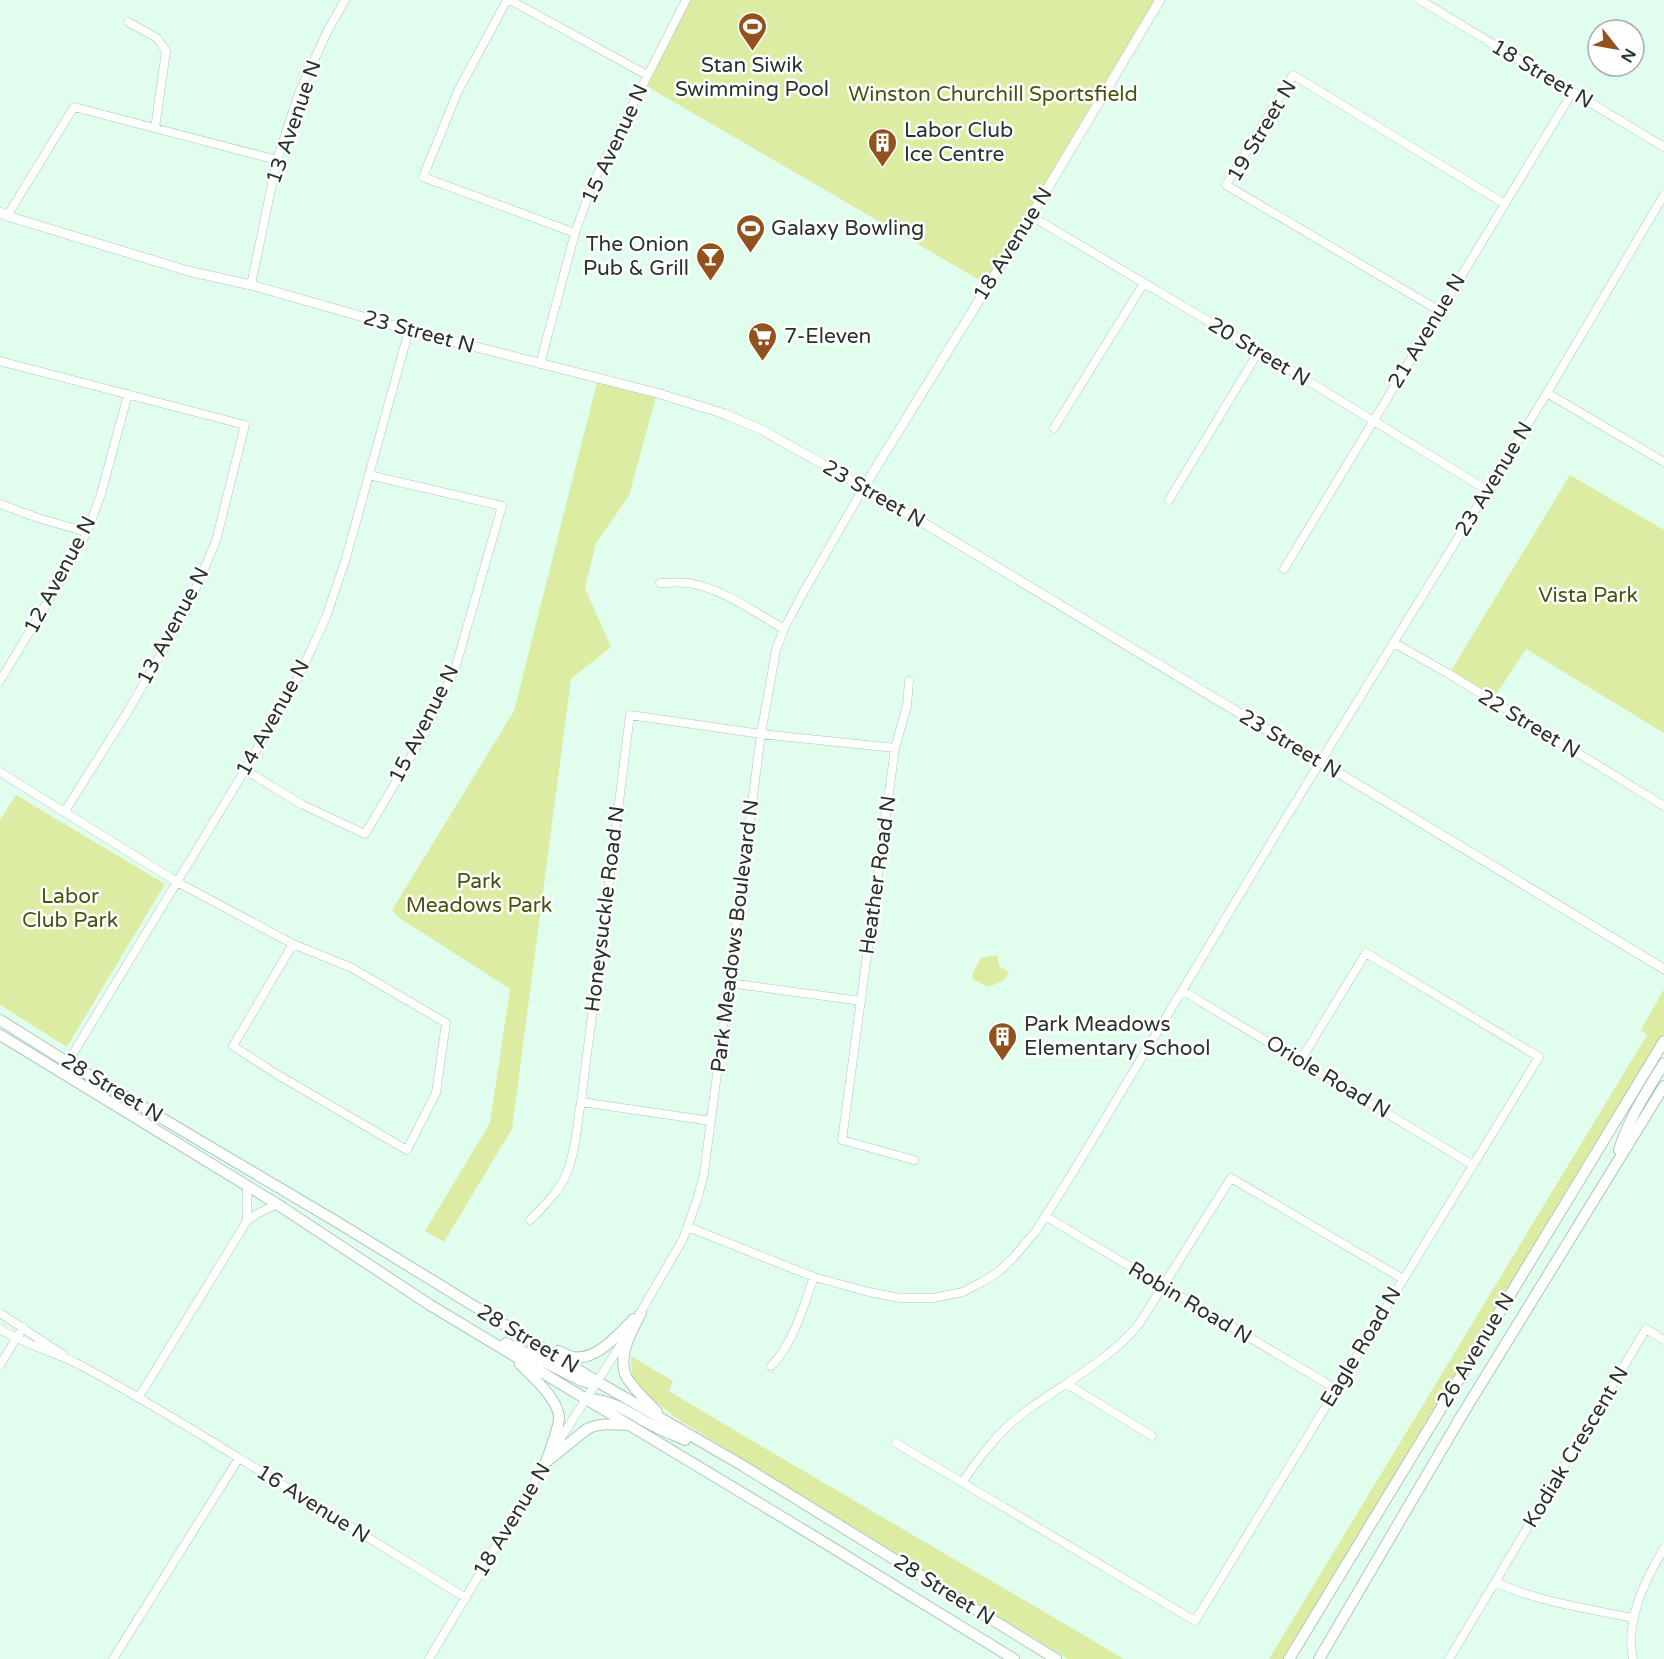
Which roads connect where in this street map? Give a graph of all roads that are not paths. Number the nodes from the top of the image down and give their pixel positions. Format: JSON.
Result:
{"nodes":[{"id":1,"x":345,"y":0,"type":"edge"},
{"id":2,"x":509,"y":0,"type":"edge"},
{"id":3,"x":686,"y":0,"type":"edge"},
{"id":4,"x":1160,"y":0,"type":"edge"},
{"id":5,"x":1420,"y":0,"type":"edge"},
{"id":6,"x":128,"y":22,"type":"dead end"},
{"id":7,"x":647,"y":75,"type":"junction"},
{"id":8,"x":1572,"y":93,"type":"junction"},
{"id":9,"x":155,"y":128,"type":"junction"},
{"id":10,"x":1664,"y":147,"type":"edge"},
{"id":11,"x":277,"y":160,"type":"junction"},
{"id":12,"x":1664,"y":195,"type":"edge"},
{"id":13,"x":1505,"y":204,"type":"junction"},
{"id":14,"x":4,"y":214,"type":"edge"},
{"id":15,"x":1031,"y":216,"type":"junction"},
{"id":16,"x":575,"y":233,"type":"junction"},
{"id":17,"x":1144,"y":283,"type":"junction"},
{"id":18,"x":251,"y":285,"type":"junction"},
{"id":19,"x":1440,"y":311,"type":"junction"},
{"id":20,"x":409,"y":330,"type":"junction"},
{"id":21,"x":1258,"y":351,"type":"junction"},
{"id":22,"x":0,"y":361,"type":"edge"},
{"id":23,"x":540,"y":364,"type":"junction"},
{"id":24,"x":1547,"y":393,"type":"junction"},
{"id":25,"x":128,"y":394,"type":"junction"},
{"id":26,"x":1372,"y":421,"type":"junction"},
{"id":27,"x":1054,"y":428,"type":"dead end"},
{"id":28,"x":1664,"y":461,"type":"edge"},
{"id":29,"x":369,"y":475,"type":"junction"},
{"id":30,"x":864,"y":487,"type":"junction"},
{"id":31,"x":1487,"y":490,"type":"junction"},
{"id":32,"x":1169,"y":500,"type":"dead end"},
{"id":33,"x":0,"y":504,"type":"edge"},
{"id":34,"x":87,"y":532,"type":"junction"},
{"id":35,"x":1284,"y":569,"type":"dead end"},
{"id":36,"x":660,"y":583,"type":"dead end"},
{"id":37,"x":784,"y":629,"type":"junction"},
{"id":38,"x":1394,"y":643,"type":"junction"},
{"id":39,"x":0,"y":681,"type":"edge"},
{"id":40,"x":909,"y":681,"type":"dead end"},
{"id":41,"x":761,"y":734,"type":"junction"},
{"id":42,"x":895,"y":748,"type":"junction"},
{"id":43,"x":1320,"y":763,"type":"junction"},
{"id":44,"x":245,"y":770,"type":"junction"},
{"id":45,"x":0,"y":772,"type":"edge"},
{"id":46,"x":1664,"y":806,"type":"edge"},
{"id":47,"x":66,"y":812,"type":"junction"},
{"id":48,"x":177,"y":882,"type":"junction"},
{"id":49,"x":293,"y":944,"type":"junction"},
{"id":50,"x":1664,"y":969,"type":"edge"},
{"id":51,"x":729,"y":983,"type":"junction"},
{"id":52,"x":1183,"y":990,"type":"junction"},
{"id":53,"x":861,"y":1001,"type":"junction"},
{"id":54,"x":0,"y":1020,"type":"edge"},
{"id":55,"x":0,"y":1035,"type":"edge"},
{"id":56,"x":1664,"y":1041,"type":"edge"},
{"id":57,"x":1300,"y":1061,"type":"junction"},
{"id":58,"x":67,"y":1062,"type":"junction"},
{"id":59,"x":1664,"y":1063,"type":"edge"},
{"id":60,"x":62,"y":1074,"type":"junction"},
{"id":61,"x":1664,"y":1086,"type":"edge"},
{"id":62,"x":581,"y":1102,"type":"junction"},
{"id":63,"x":711,"y":1121,"type":"junction"},
{"id":64,"x":914,"y":1160,"type":"dead end"},
{"id":65,"x":1473,"y":1165,"type":"junction"},
{"id":66,"x":1615,"y":1165,"type":"junction"},
{"id":67,"x":247,"y":1185,"type":"junction"},
{"id":68,"x":277,"y":1204,"type":"junction"},
{"id":69,"x":1045,"y":1216,"type":"junction"},
{"id":70,"x":530,"y":1220,"type":"dead end"},
{"id":71,"x":246,"y":1221,"type":"junction"},
{"id":72,"x":688,"y":1227,"type":"junction"},
{"id":73,"x":814,"y":1277,"type":"junction"},
{"id":74,"x":1403,"y":1279,"type":"junction"},
{"id":75,"x":1162,"y":1287,"type":"junction"},
{"id":76,"x":430,"y":1305,"type":"junction"},
{"id":77,"x":0,"y":1313,"type":"edge"},
{"id":78,"x":640,"y":1313,"type":"junction"},
{"id":79,"x":23,"y":1327,"type":"junction"},
{"id":80,"x":0,"y":1329,"type":"edge"},
{"id":81,"x":16,"y":1339,"type":"junction"},
{"id":82,"x":1664,"y":1340,"type":"edge"},
{"id":83,"x":531,"y":1341,"type":"junction"},
{"id":84,"x":505,"y":1350,"type":"junction"},
{"id":85,"x":73,"y":1362,"type":"junction"},
{"id":86,"x":0,"y":1365,"type":"edge"},
{"id":87,"x":771,"y":1366,"type":"dead end"},
{"id":88,"x":598,"y":1382,"type":"junction"},
{"id":89,"x":1067,"y":1384,"type":"junction"},
{"id":90,"x":1336,"y":1389,"type":"junction"},
{"id":91,"x":139,"y":1397,"type":"junction"},
{"id":92,"x":586,"y":1399,"type":"junction"},
{"id":93,"x":669,"y":1424,"type":"junction"},
{"id":94,"x":629,"y":1425,"type":"junction"},
{"id":95,"x":1152,"y":1436,"type":"dead end"},
{"id":96,"x":896,"y":1443,"type":"dead end"},
{"id":97,"x":239,"y":1458,"type":"junction"},
{"id":98,"x":546,"y":1462,"type":"junction"},
{"id":99,"x":740,"y":1464,"type":"junction"},
{"id":100,"x":963,"y":1481,"type":"junction"},
{"id":101,"x":1664,"y":1548,"type":"edge"},
{"id":102,"x":1338,"y":1577,"type":"junction"},
{"id":103,"x":1495,"y":1582,"type":"junction"},
{"id":104,"x":466,"y":1598,"type":"junction"},
{"id":105,"x":1633,"y":1618,"type":"junction"},
{"id":106,"x":113,"y":1659,"type":"edge"},
{"id":107,"x":429,"y":1659,"type":"edge"},
{"id":108,"x":1014,"y":1659,"type":"edge"},
{"id":109,"x":1056,"y":1659,"type":"edge"},
{"id":110,"x":1289,"y":1659,"type":"edge"},
{"id":111,"x":1298,"y":1659,"type":"edge"},
{"id":112,"x":1319,"y":1659,"type":"edge"},
{"id":113,"x":1449,"y":1659,"type":"edge"},
{"id":114,"x":1633,"y":1659,"type":"edge"}],
"edges":[{"from":1,"to":11,"type":"street","name":"13 Avenue N"},
{"from":2,"to":7,"type":"street"},
{"from":2,"to":16,"type":"street"},
{"from":3,"to":7,"type":"street","name":"15 Avenue N"},
{"from":4,"to":15,"type":"street","name":"18 Avenue N"},
{"from":5,"to":8,"type":"street","name":"18 Street N"},
{"from":6,"to":9,"type":"street"},
{"from":7,"to":16,"type":"street","name":"15 Avenue N"},
{"from":8,"to":10,"type":"street","name":"18 Street N"},
{"from":8,"to":13,"type":"street","name":"21 Avenue N"},
{"from":9,"to":11,"type":"street"},
{"from":9,"to":14,"type":"street"},
{"from":11,"to":18,"type":"street","name":"13 Avenue N"},
{"from":12,"to":24,"type":"street","name":"23 Avenue N"},
{"from":13,"to":19,"type":"street","name":"21 Avenue N"},
{"from":13,"to":19,"type":"street","name":"19 Street N"},
{"from":14,"to":18,"type":"street","name":"23 Street N"},
{"from":15,"to":17,"type":"street","name":"20 Street N"},
{"from":15,"to":30,"type":"street","name":"18 Avenue N"},
{"from":16,"to":23,"type":"street","name":"15 Avenue N"},
{"from":17,"to":21,"type":"street","name":"20 Street N"},
{"from":17,"to":27,"type":"street"},
{"from":18,"to":20,"type":"street","name":"23 Street N"},
{"from":19,"to":26,"type":"street","name":"21 Avenue N"},
{"from":20,"to":23,"type":"street","name":"23 Street N"},
{"from":20,"to":29,"type":"street","name":"14 Avenue N"},
{"from":21,"to":26,"type":"street","name":"20 Street N"},
{"from":21,"to":32,"type":"street"},
{"from":22,"to":25,"type":"street"},
{"from":23,"to":30,"type":"street","name":"23 Street N"},
{"from":24,"to":28,"type":"street"},
{"from":24,"to":31,"type":"street","name":"23 Avenue N"},
{"from":25,"to":34,"type":"street","name":"12 Avenue N"},
{"from":25,"to":47,"type":"street","name":"13 Avenue N"},
{"from":26,"to":31,"type":"street","name":"20 Street N"},
{"from":26,"to":35,"type":"street","name":"21 Avenue N"},
{"from":29,"to":44,"type":"street","name":"14 Avenue N"},
{"from":29,"to":44,"type":"street","name":"15 Avenue N"},
{"from":30,"to":37,"type":"street","name":"Park Meadows Boulevard N"},
{"from":30,"to":43,"type":"street","name":"23 Street N"},
{"from":31,"to":38,"type":"street","name":"23 Avenue N"},
{"from":33,"to":34,"type":"street"},
{"from":34,"to":39,"type":"street","name":"12 Avenue N"},
{"from":36,"to":37,"type":"street"},
{"from":37,"to":41,"type":"street","name":"Park Meadows Boulevard N"},
{"from":38,"to":43,"type":"street","name":"23 Avenue N"},
{"from":38,"to":46,"type":"street","name":"22 Street N"},
{"from":40,"to":42,"type":"street","name":"Heather Road N"},
{"from":41,"to":42,"type":"street"},
{"from":41,"to":51,"type":"street","name":"Park Meadows Boulevard N"},
{"from":41,"to":62,"type":"street","name":"Honeysuckle Road N"},
{"from":42,"to":53,"type":"street","name":"Heather Road N"},
{"from":43,"to":50,"type":"street","name":"23 Street N"},
{"from":43,"to":52,"type":"street","name":"23 Avenue N"},
{"from":44,"to":48,"type":"street","name":"14 Avenue N"},
{"from":45,"to":47,"type":"street"},
{"from":47,"to":48,"type":"street"},
{"from":48,"to":49,"type":"street"},
{"from":48,"to":58,"type":"street","name":"14 Avenue N"},
{"from":49,"to":49,"type":"street"},
{"from":51,"to":53,"type":"street"},
{"from":51,"to":63,"type":"street","name":"Park Meadows Boulevard N"},
{"from":52,"to":57,"type":"street","name":"Oriole Road N"},
{"from":52,"to":69,"type":"street","name":"23 Avenue N"},
{"from":53,"to":64,"type":"street","name":"Heather Road N"},
{"from":54,"to":58,"type":"main road","name":"28 Street N"},
{"from":55,"to":60,"type":"main road","name":"28 Street N"},
{"from":56,"to":102,"type":"main road","name":"26 Avenue N"},
{"from":57,"to":65,"type":"street","name":"Oriole Road N"},
{"from":57,"to":65,"type":"street","name":"Eagle Road N"},
{"from":58,"to":60,"type":"street","name":"14 Avenue N"},
{"from":58,"to":83,"type":"main road","name":"28 Street N"},
{"from":59,"to":66,"type":"main road"},
{"from":60,"to":67,"type":"main road","name":"28 Street N"},
{"from":61,"to":66,"type":"main road","name":"26 Avenue N"},
{"from":62,"to":63,"type":"street"},
{"from":62,"to":70,"type":"street","name":"Honeysuckle Road N"},
{"from":63,"to":72,"type":"street","name":"Park Meadows Boulevard N"},
{"from":65,"to":74,"type":"street","name":"Eagle Road N"},
{"from":66,"to":112,"type":"main road","name":"26 Avenue N"},
{"from":67,"to":68,"type":"main road","name":"28 Street N"},
{"from":67,"to":71,"type":"street"},
{"from":68,"to":71,"type":"street"},
{"from":68,"to":76,"type":"main road","name":"28 Street N"},
{"from":69,"to":73,"type":"street","name":"23 Avenue N"},
{"from":69,"to":75,"type":"street","name":"Robin Road N"},
{"from":71,"to":91,"type":"street"},
{"from":72,"to":73,"type":"street","name":"23 Avenue N"},
{"from":72,"to":78,"type":"street","name":"Park Meadows Boulevard N"},
{"from":73,"to":87,"type":"street"},
{"from":74,"to":75,"type":"street"},
{"from":74,"to":90,"type":"street","name":"Eagle Road N"},
{"from":75,"to":89,"type":"street"},
{"from":75,"to":90,"type":"street","name":"Robin Road N"},
{"from":76,"to":84,"type":"main road","name":"28 Street N"},
{"from":76,"to":88,"type":"main road"},
{"from":77,"to":79,"type":"street"},
{"from":78,"to":83,"type":"main road"},
{"from":78,"to":88,"type":"street","name":"Park Meadows Boulevard N"},
{"from":78,"to":93,"type":"main road"},
{"from":79,"to":81,"type":"street"},
{"from":79,"to":85,"type":"street"},
{"from":80,"to":81,"type":"street"},
{"from":81,"to":85,"type":"street"},
{"from":81,"to":86,"type":"street"},
{"from":82,"to":103,"type":"street","name":"Kodiak Crescent N"},
{"from":83,"to":88,"type":"main road","name":"28 Street N"},
{"from":84,"to":92,"type":"main road","name":"28 Street N"},
{"from":84,"to":98,"type":"main road"},
{"from":85,"to":91,"type":"street"},
{"from":88,"to":92,"type":"street","name":"18 Avenue N"},
{"from":88,"to":93,"type":"main road","name":"28 Street N"},
{"from":89,"to":95,"type":"street"},
{"from":89,"to":100,"type":"street"},
{"from":90,"to":100,"type":"street","name":"Eagle Road N"},
{"from":91,"to":97,"type":"street"},
{"from":92,"to":94,"type":"main road","name":"28 Street N"},
{"from":92,"to":98,"type":"street","name":"18 Avenue N"},
{"from":92,"to":99,"type":"main road"},
{"from":93,"to":99,"type":"main road","name":"28 Street N"},
{"from":94,"to":98,"type":"main road"},
{"from":94,"to":108,"type":"main road","name":"28 Street N"},
{"from":96,"to":100,"type":"street","name":"Eagle Road N"},
{"from":97,"to":104,"type":"street","name":"16 Avenue N"},
{"from":97,"to":106,"type":"street","name":"16 Avenue N"},
{"from":98,"to":104,"type":"street","name":"18 Avenue N"},
{"from":99,"to":109,"type":"main road","name":"28 Street N"},
{"from":101,"to":105,"type":"street"},
{"from":102,"to":110,"type":"main road","name":"26 Avenue N"},
{"from":102,"to":111,"type":"main road"},
{"from":103,"to":105,"type":"street"},
{"from":103,"to":113,"type":"street","name":"Kodiak Crescent N"},
{"from":104,"to":107,"type":"street","name":"18 Avenue N"},
{"from":105,"to":114,"type":"street"}]}
